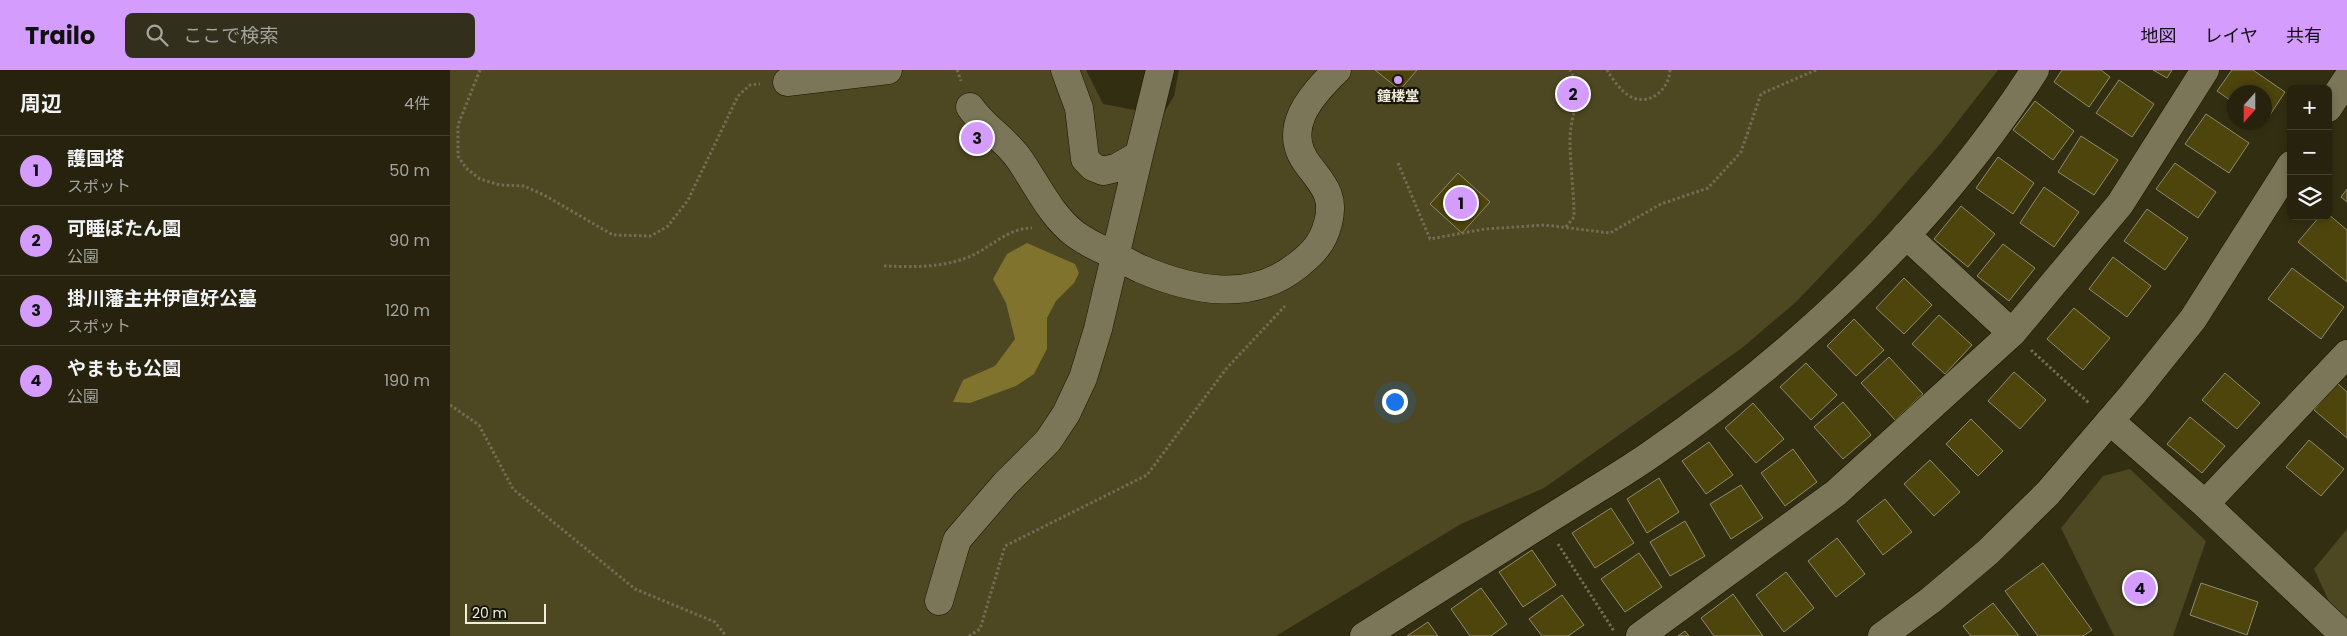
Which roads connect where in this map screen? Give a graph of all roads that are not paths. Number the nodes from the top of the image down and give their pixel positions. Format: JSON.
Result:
{"nodes":[{"id":1,"x":888,"y":70,"type":"edge"},
{"id":2,"x":1066,"y":70,"type":"edge"},
{"id":3,"x":1160,"y":70,"type":"edge"},
{"id":4,"x":1337,"y":70,"type":"edge"},
{"id":5,"x":2035,"y":70,"type":"edge"},
{"id":6,"x":2206,"y":70,"type":"edge"},
{"id":7,"x":2347,"y":79,"type":"edge"},
{"id":8,"x":787,"y":82,"type":"road end"},
{"id":9,"x":2332,"y":102,"type":"edge"},
{"id":10,"x":970,"y":107,"type":"dead end"},
{"id":11,"x":1139,"y":155,"type":"junction"},
{"id":12,"x":2287,"y":171,"type":"edge"},
{"id":13,"x":1906,"y":235,"type":"junction"},
{"id":14,"x":1115,"y":256,"type":"junction"},
{"id":15,"x":2012,"y":333,"type":"junction"},
{"id":16,"x":2347,"y":354,"type":"edge"},
{"id":17,"x":2110,"y":421,"type":"junction"},
{"id":18,"x":2205,"y":504,"type":"junction"},
{"id":19,"x":939,"y":601,"type":"dead end"},
{"id":20,"x":1364,"y":636,"type":"edge"},
{"id":21,"x":1640,"y":636,"type":"edge"},
{"id":22,"x":1882,"y":636,"type":"edge"},
{"id":23,"x":2345,"y":636,"type":"edge"}],
"edges":[{"from":1,"to":8,"type":"street"},
{"from":2,"to":11,"type":"street"},
{"from":3,"to":11,"type":"street"},
{"from":4,"to":14,"type":"street"},
{"from":5,"to":13,"type":"street"},
{"from":6,"to":15,"type":"street"},
{"from":7,"to":9,"type":"street"},
{"from":10,"to":14,"type":"street"},
{"from":11,"to":14,"type":"street"},
{"from":12,"to":17,"type":"street"},
{"from":13,"to":15,"type":"street"},
{"from":13,"to":20,"type":"street"},
{"from":14,"to":19,"type":"street"},
{"from":15,"to":21,"type":"street"},
{"from":16,"to":18,"type":"street"},
{"from":17,"to":18,"type":"street"},
{"from":17,"to":22,"type":"street"},
{"from":18,"to":23,"type":"street"}]}
